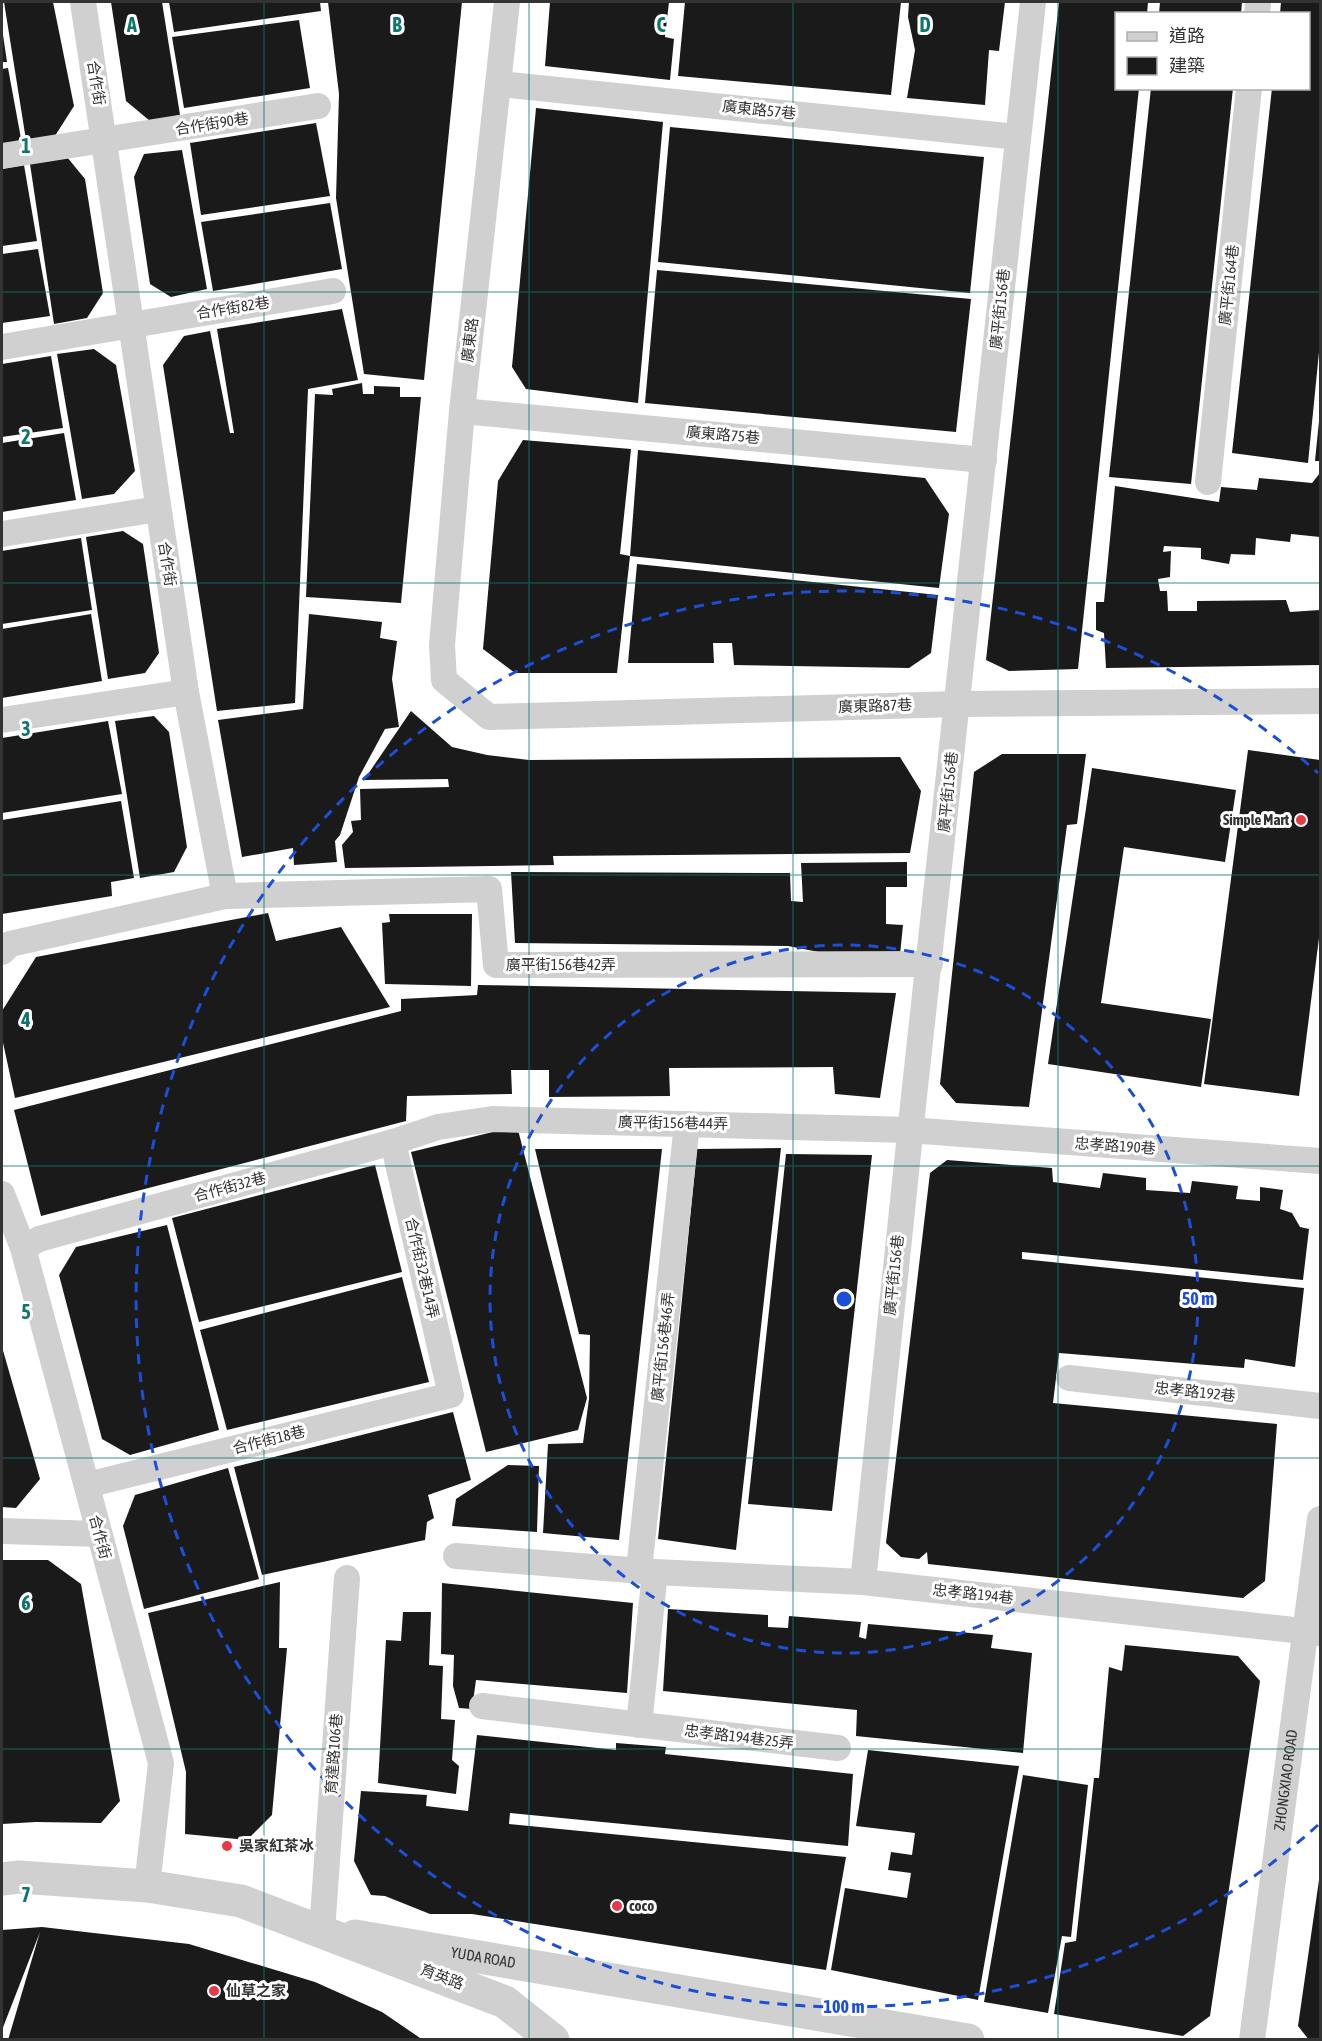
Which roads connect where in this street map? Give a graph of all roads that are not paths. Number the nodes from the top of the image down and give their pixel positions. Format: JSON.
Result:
{"nodes":[{"id":1,"x":83,"y":2,"type":"edge"},
{"id":2,"x":507,"y":2,"type":"edge"},
{"id":3,"x":1033,"y":2,"type":"edge"},
{"id":4,"x":500,"y":84,"type":"junction"},
{"id":5,"x":1249,"y":90,"type":"edge"},
{"id":6,"x":318,"y":106,"type":"dead end"},
{"id":7,"x":1018,"y":137,"type":"junction"},
{"id":8,"x":105,"y":139,"type":"junction"},
{"id":9,"x":2,"y":156,"type":"edge"},
{"id":10,"x":333,"y":291,"type":"dead end"},
{"id":11,"x":133,"y":324,"type":"junction"},
{"id":12,"x":2,"y":347,"type":"edge"},
{"id":13,"x":462,"y":411,"type":"junction"},
{"id":14,"x":984,"y":460,"type":"junction"},
{"id":15,"x":1208,"y":482,"type":"dead end"},
{"id":16,"x":158,"y":509,"type":"junction"},
{"id":17,"x":2,"y":534,"type":"edge"},
{"id":18,"x":444,"y":680,"type":"joint"},
{"id":19,"x":186,"y":692,"type":"junction"},
{"id":20,"x":1320,"y":701,"type":"edge"},
{"id":21,"x":958,"y":704,"type":"junction"},
{"id":22,"x":2,"y":720,"type":"edge"},
{"id":23,"x":225,"y":896,"type":"junction"},
{"id":24,"x":2,"y":952,"type":"edge"},
{"id":25,"x":930,"y":964,"type":"junction"},
{"id":26,"x":687,"y":1124,"type":"junction"},
{"id":27,"x":438,"y":1126,"type":"joint"},
{"id":28,"x":909,"y":1130,"type":"junction"},
{"id":29,"x":393,"y":1142,"type":"junction"},
{"id":30,"x":1320,"y":1161,"type":"edge"},
{"id":31,"x":2,"y":1194,"type":"edge"},
{"id":32,"x":23,"y":1248,"type":"junction"},
{"id":33,"x":1069,"y":1378,"type":"dead end"},
{"id":34,"x":451,"y":1395,"type":"joint"},
{"id":35,"x":1320,"y":1406,"type":"edge"},
{"id":36,"x":87,"y":1485,"type":"junction"},
{"id":37,"x":1320,"y":1519,"type":"edge"},
{"id":38,"x":2,"y":1531,"type":"edge"},
{"id":39,"x":99,"y":1534,"type":"junction"},
{"id":40,"x":456,"y":1556,"type":"dead end"},
{"id":41,"x":647,"y":1571,"type":"junction"},
{"id":42,"x":347,"y":1578,"type":"dead end"},
{"id":43,"x":863,"y":1582,"type":"junction"},
{"id":44,"x":1313,"y":1632,"type":"edge"},
{"id":45,"x":482,"y":1707,"type":"dead end"},
{"id":46,"x":639,"y":1725,"type":"junction"},
{"id":47,"x":838,"y":1748,"type":"dead end"},
{"id":48,"x":2,"y":1879,"type":"edge"},
{"id":49,"x":147,"y":1886,"type":"junction"},
{"id":50,"x":322,"y":1931,"type":"junction"},
{"id":51,"x":553,"y":2040,"type":"edge"},
{"id":52,"x":968,"y":2040,"type":"edge"},
{"id":53,"x":1252,"y":2040,"type":"edge"}],
"edges":[{"from":1,"to":8,"type":"lane","name":"合作街"},
{"from":2,"to":4,"type":"lane","name":"廣東路"},
{"from":3,"to":7,"type":"lane","name":"廣平街156巷"},
{"from":4,"to":7,"type":"lane","name":"廣東路57巷"},
{"from":4,"to":13,"type":"lane","name":"廣東路"},
{"from":5,"to":15,"type":"lane","name":"廣平街164巷"},
{"from":6,"to":8,"type":"lane","name":"合作街90巷"},
{"from":7,"to":14,"type":"lane","name":"廣平街156巷"},
{"from":8,"to":9,"type":"lane","name":"合作街90巷"},
{"from":8,"to":11,"type":"lane","name":"合作街"},
{"from":10,"to":11,"type":"lane","name":"合作街82巷"},
{"from":11,"to":12,"type":"lane","name":"合作街82巷"},
{"from":11,"to":16,"type":"lane","name":"合作街"},
{"from":13,"to":14,"type":"lane","name":"廣東路75巷"},
{"from":13,"to":18,"type":"lane","name":"廣東路"},
{"from":14,"to":21,"type":"lane","name":"廣平街156巷"},
{"from":16,"to":17,"type":"lane"},
{"from":16,"to":19,"type":"lane","name":"合作街"},
{"from":18,"to":21,"type":"lane","name":"廣東路87巷"},
{"from":19,"to":22,"type":"lane"},
{"from":19,"to":23,"type":"lane","name":"合作街"},
{"from":20,"to":21,"type":"lane","name":"廣東路87巷"},
{"from":21,"to":25,"type":"lane","name":"廣平街156巷"},
{"from":23,"to":24,"type":"lane"},
{"from":23,"to":25,"type":"lane","name":"廣平街156巷42弄"},
{"from":25,"to":28,"type":"lane","name":"廣平街156巷"},
{"from":26,"to":27,"type":"lane","name":"廣平街156巷44弄"},
{"from":26,"to":28,"type":"lane","name":"廣平街156巷44弄"},
{"from":26,"to":41,"type":"lane","name":"廣平街156巷46弄"},
{"from":27,"to":29,"type":"lane","name":"合作街32巷"},
{"from":28,"to":30,"type":"lane","name":"忠孝路190巷"},
{"from":28,"to":43,"type":"lane","name":"廣平街156巷"},
{"from":29,"to":32,"type":"lane","name":"合作街32巷"},
{"from":29,"to":34,"type":"lane","name":"合作街32巷14弄"},
{"from":31,"to":32,"type":"lane","name":"合作街"},
{"from":32,"to":36,"type":"lane","name":"合作街"},
{"from":33,"to":35,"type":"lane","name":"忠孝路192巷"},
{"from":34,"to":36,"type":"lane","name":"合作街18巷"},
{"from":36,"to":39,"type":"lane","name":"合作街"},
{"from":37,"to":44,"type":"lane","name":"ZHONGXIAO ROAD"},
{"from":38,"to":39,"type":"lane"},
{"from":39,"to":49,"type":"lane","name":"合作街"},
{"from":40,"to":41,"type":"lane","name":"忠孝路194巷"},
{"from":41,"to":43,"type":"lane","name":"忠孝路194巷"},
{"from":41,"to":46,"type":"lane"},
{"from":42,"to":50,"type":"lane","name":"育達路106巷"},
{"from":43,"to":44,"type":"lane","name":"忠孝路194巷"},
{"from":44,"to":53,"type":"lane","name":"ZHONGXIAO ROAD"},
{"from":45,"to":46,"type":"lane","name":"忠孝路194巷25弄"},
{"from":46,"to":47,"type":"lane","name":"忠孝路194巷25弄"},
{"from":48,"to":49,"type":"street","name":"YUDA ROAD"},
{"from":49,"to":50,"type":"street","name":"YUDA ROAD"},
{"from":50,"to":51,"type":"street","name":"育英路"},
{"from":50,"to":52,"type":"street","name":"YUDA ROAD"}]}
